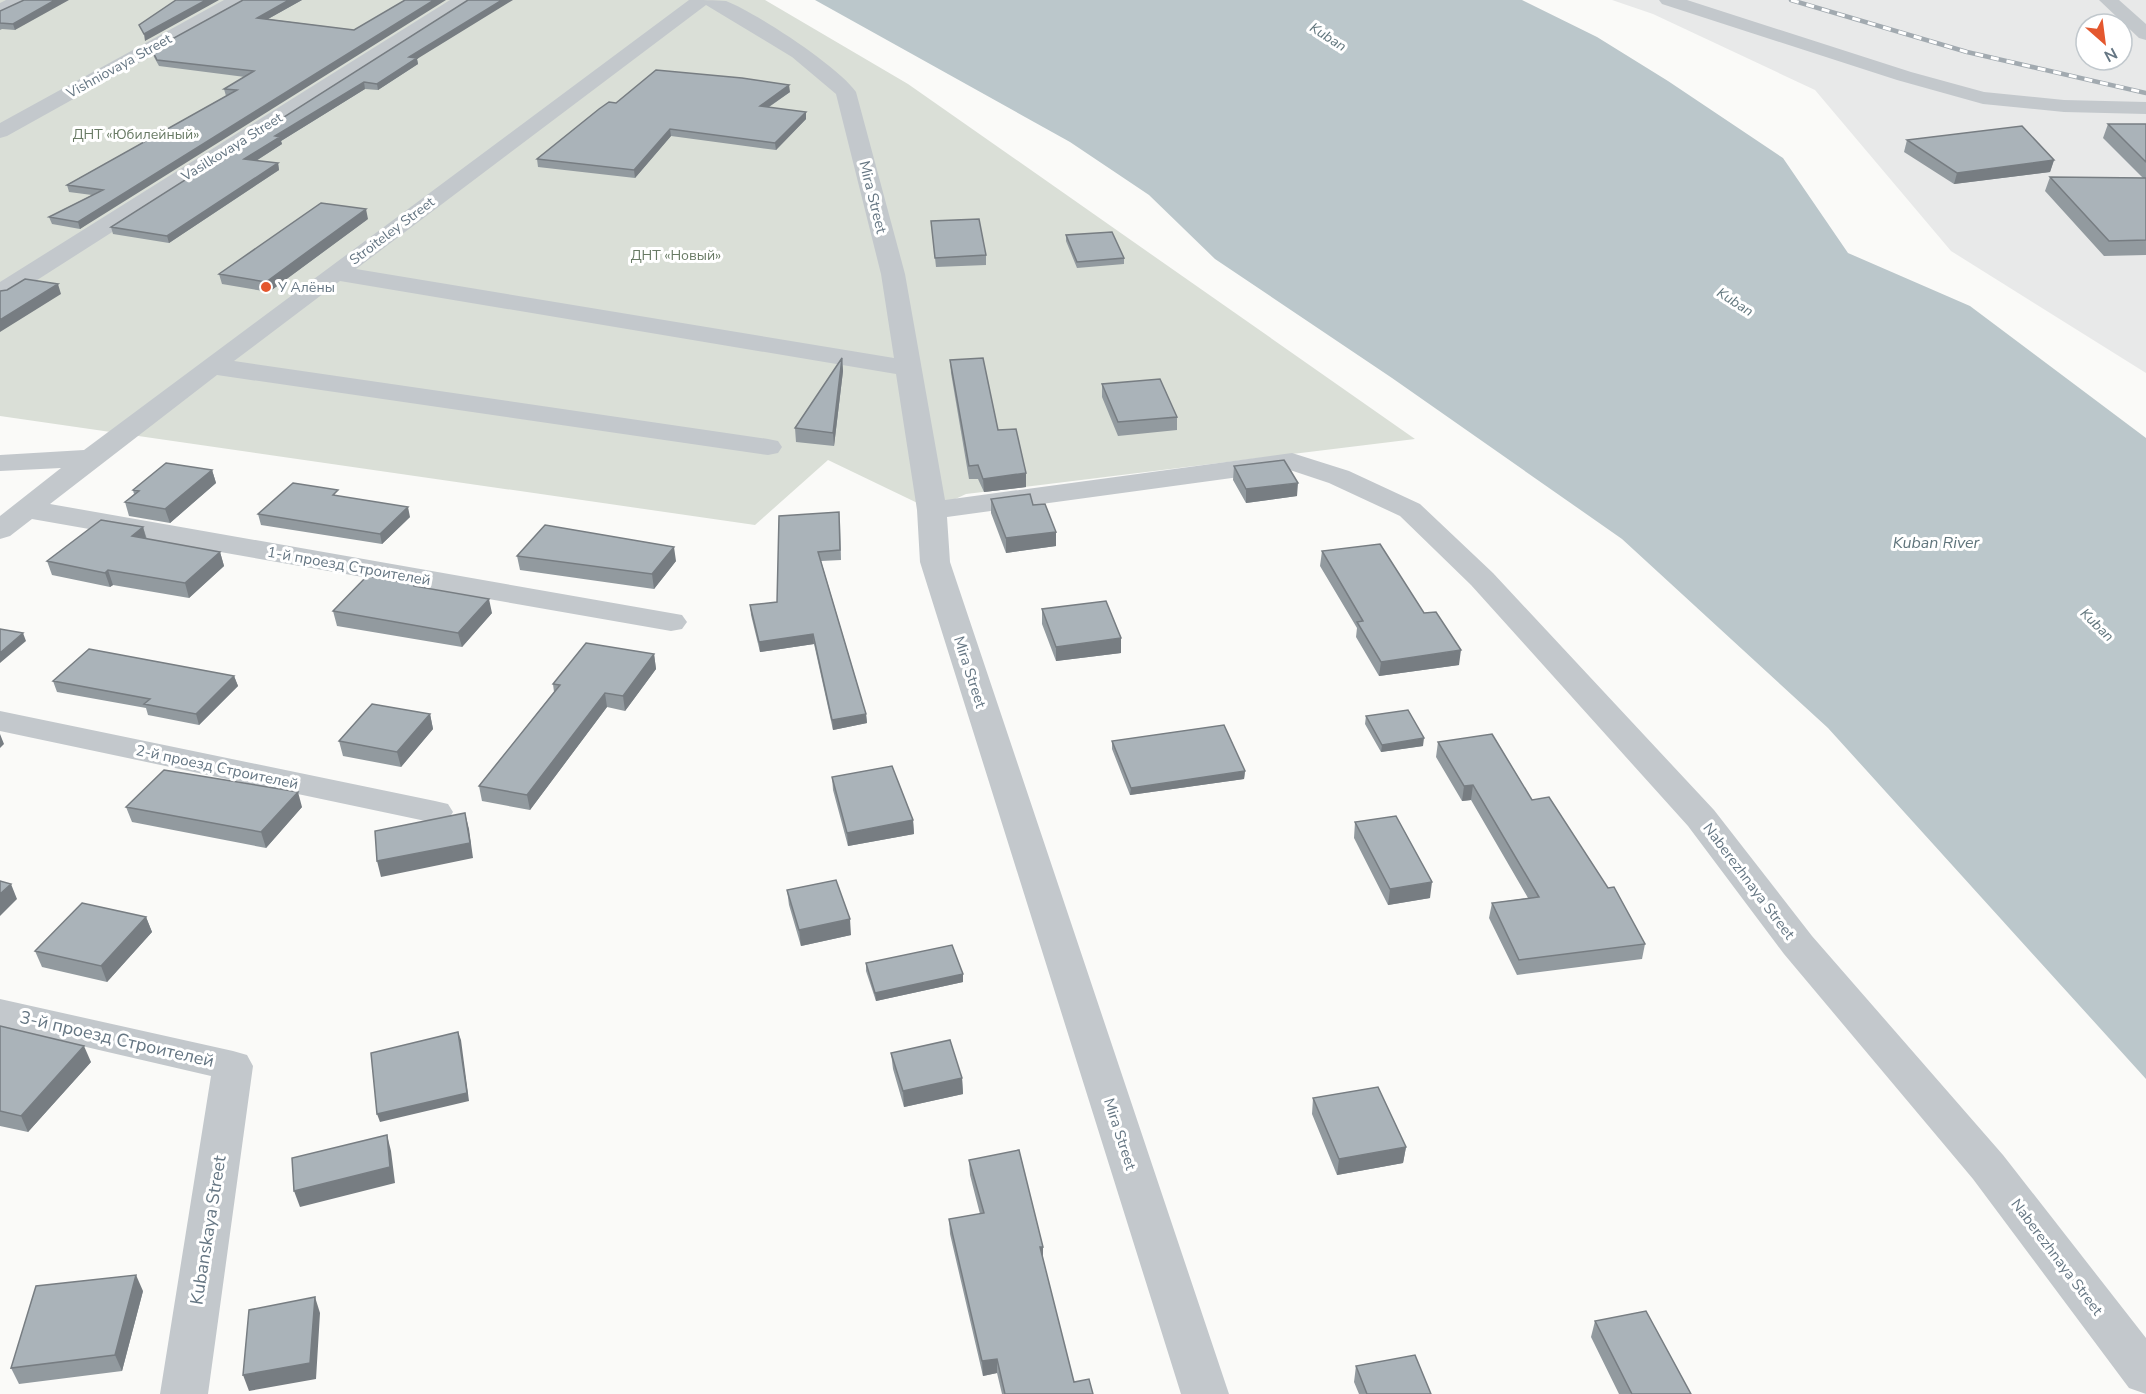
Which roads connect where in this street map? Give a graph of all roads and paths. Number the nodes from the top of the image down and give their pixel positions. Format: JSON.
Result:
{"nodes":[{"id":1,"x":20,"y":0,"type":"edge"},
{"id":2,"x":238,"y":0,"type":"edge"},
{"id":3,"x":463,"y":0,"type":"edge"},
{"id":4,"x":701,"y":0,"type":"edge"},
{"id":5,"x":711,"y":0,"type":"edge"},
{"id":6,"x":1668,"y":0,"type":"edge"},
{"id":7,"x":2108,"y":0,"type":"edge"},
{"id":8,"x":0,"y":10,"type":"edge"},
{"id":9,"x":2146,"y":33,"type":"edge"},
{"id":10,"x":2146,"y":108,"type":"edge"},
{"id":11,"x":0,"y":132,"type":"edge"},
{"id":12,"x":336,"y":273,"type":"junction"},
{"id":13,"x":0,"y":293,"type":"edge"},
{"id":14,"x":212,"y":366,"type":"junction"},
{"id":15,"x":909,"y":368,"type":"junction"},
{"id":16,"x":768,"y":447,"type":"dead end"},
{"id":17,"x":95,"y":458,"type":"junction"},
{"id":18,"x":0,"y":463,"type":"edge"},
{"id":19,"x":27,"y":509,"type":"junction"},
{"id":20,"x":932,"y":510,"type":"junction"},
{"id":21,"x":0,"y":530,"type":"edge"},
{"id":22,"x":671,"y":622,"type":"dead end"},
{"id":23,"x":0,"y":721,"type":"edge"},
{"id":24,"x":435,"y":812,"type":"dead end"},
{"id":25,"x":0,"y":1012,"type":"edge"},
{"id":26,"x":233,"y":1066,"type":"joint"},
{"id":27,"x":2146,"y":1374,"type":"edge"},
{"id":28,"x":184,"y":1394,"type":"edge"},
{"id":29,"x":1205,"y":1394,"type":"edge"}],
"edges":[{"from":1,"to":8,"type":"street"},
{"from":2,"to":11,"type":"street","name":"Vishniovaya Street"},
{"from":3,"to":13,"type":"street","name":"Vasilkovaya Street"},
{"from":4,"to":12,"type":"street","name":"Stroiteley Street"},
{"from":5,"to":15,"type":"street","name":"Mira Street"},
{"from":6,"to":10,"type":"street"},
{"from":7,"to":9,"type":"street"},
{"from":12,"to":14,"type":"street","name":"Stroiteley Street"},
{"from":12,"to":15,"type":"street"},
{"from":14,"to":16,"type":"street"},
{"from":14,"to":17,"type":"street","name":"Stroiteley Street"},
{"from":15,"to":20,"type":"street","name":"Mira Street"},
{"from":17,"to":18,"type":"street"},
{"from":17,"to":19,"type":"street","name":"Stroiteley Street"},
{"from":19,"to":21,"type":"street","name":"Stroiteley Street"},
{"from":19,"to":22,"type":"street","name":"1-й проезд Строителей"},
{"from":20,"to":27,"type":"street","name":"Naberezhnaya Street"},
{"from":20,"to":29,"type":"street","name":"Mira Street"},
{"from":23,"to":24,"type":"street","name":"2-й проезд Строителей"},
{"from":25,"to":26,"type":"street","name":"3-й проезд Строителей"},
{"from":26,"to":28,"type":"street","name":"Kubanskaya Street"}]}
